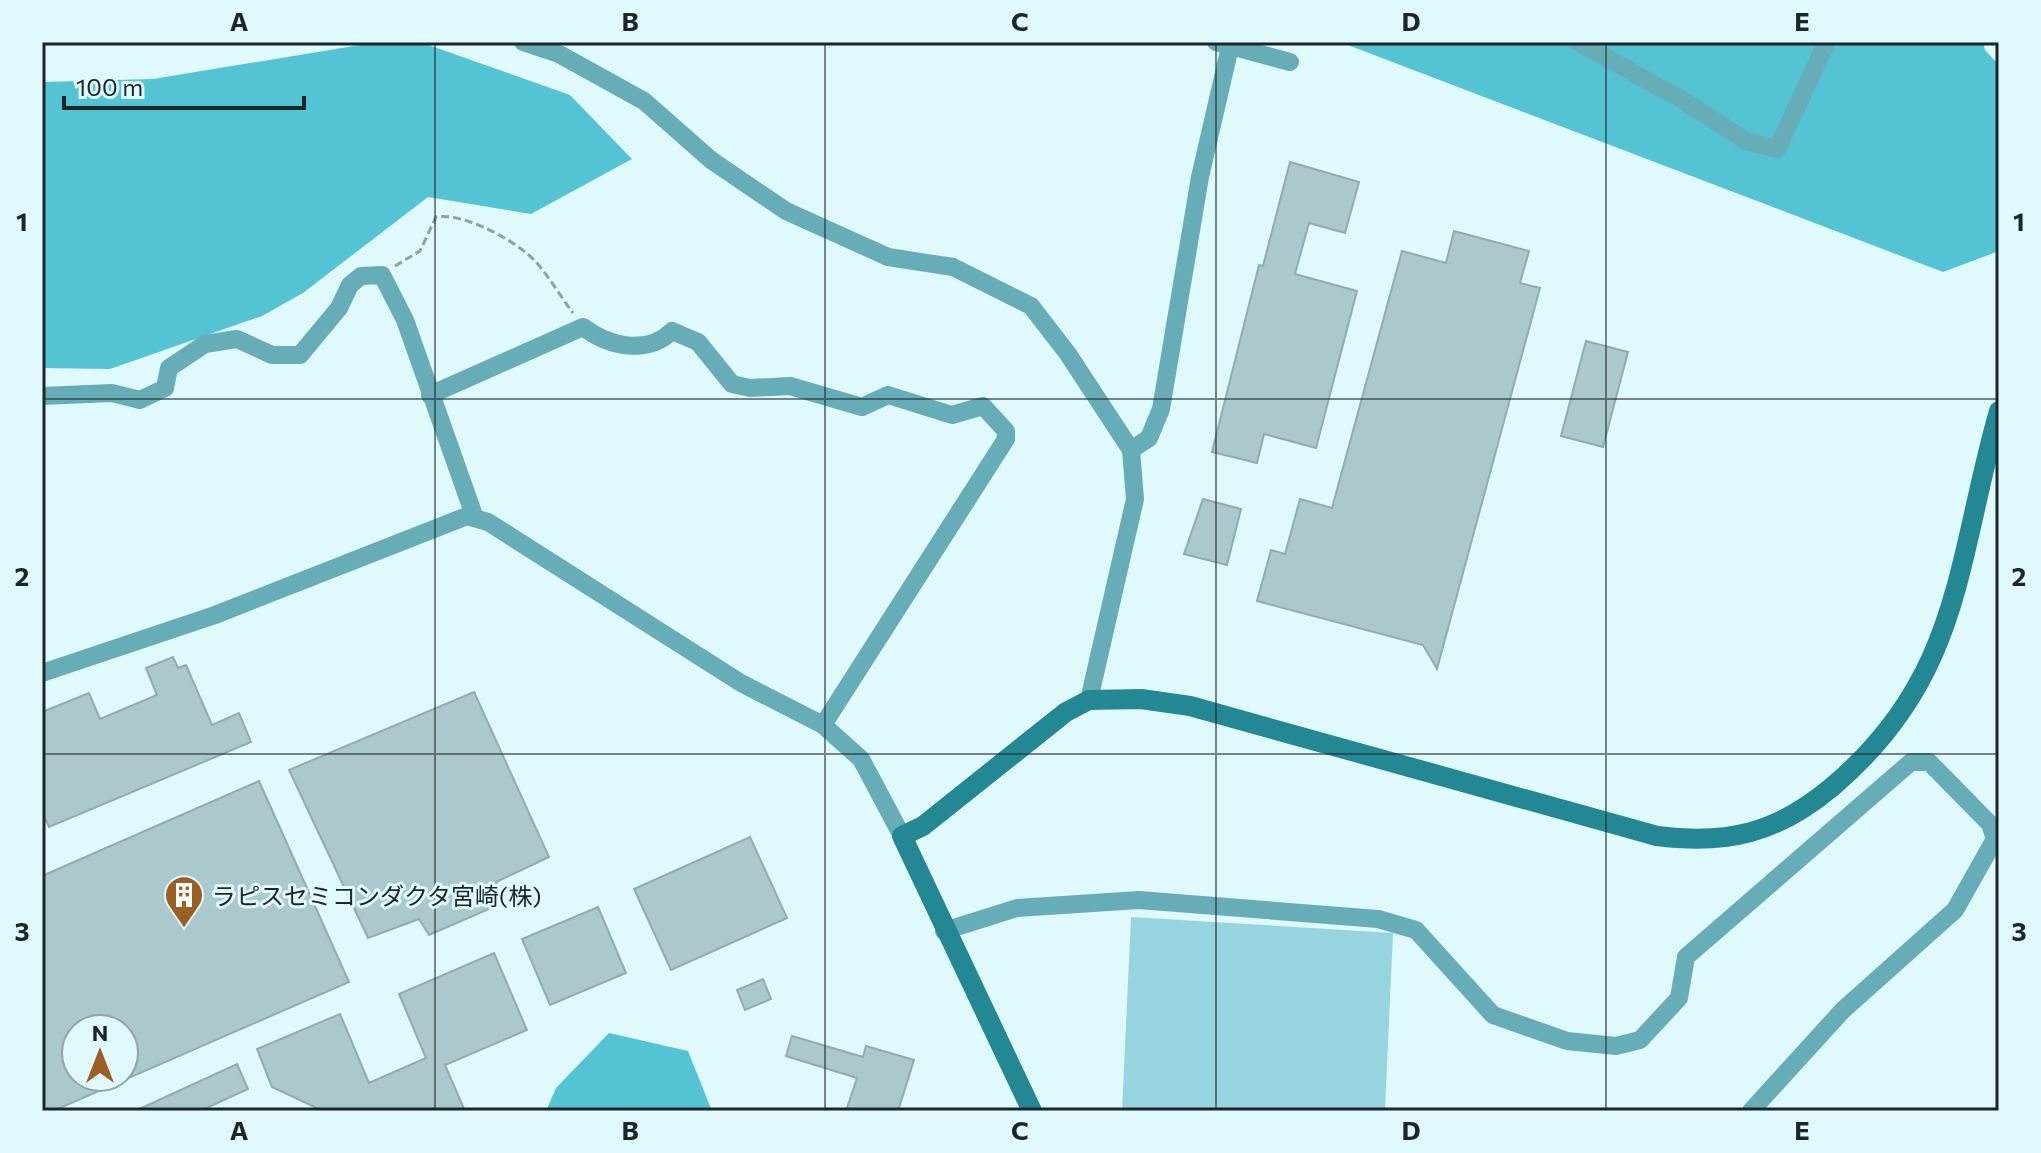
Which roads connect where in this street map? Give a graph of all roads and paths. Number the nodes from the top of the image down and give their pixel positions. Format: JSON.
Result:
{"nodes":[{"id":1,"x":523,"y":42,"type":"edge"},
{"id":2,"x":1578,"y":42,"type":"edge"},
{"id":3,"x":1827,"y":42,"type":"edge"},
{"id":4,"x":1223,"y":45,"type":"edge"},
{"id":5,"x":1290,"y":62,"type":"dead end"},
{"id":6,"x":382,"y":275,"type":"junction"},
{"id":7,"x":583,"y":327,"type":"junction"},
{"id":8,"x":430,"y":395,"type":"junction"},
{"id":9,"x":42,"y":396,"type":"edge"},
{"id":10,"x":1999,"y":411,"type":"edge"},
{"id":11,"x":1131,"y":450,"type":"junction"},
{"id":12,"x":475,"y":518,"type":"junction"},
{"id":13,"x":42,"y":673,"type":"edge"},
{"id":14,"x":1089,"y":700,"type":"junction"},
{"id":15,"x":823,"y":725,"type":"junction"},
{"id":16,"x":902,"y":836,"type":"junction"},
{"id":17,"x":944,"y":931,"type":"junction"},
{"id":18,"x":1032,"y":1111,"type":"edge"},
{"id":19,"x":1751,"y":1111,"type":"edge"}],
"edges":[{"from":1,"to":11,"type":"street"},
{"from":2,"to":3,"type":"street"},
{"from":4,"to":5,"type":"street"},
{"from":4,"to":11,"type":"street"},
{"from":6,"to":7,"type":"path"},
{"from":6,"to":8,"type":"street"},
{"from":6,"to":9,"type":"street"},
{"from":7,"to":8,"type":"street"},
{"from":7,"to":15,"type":"street"},
{"from":8,"to":12,"type":"street"},
{"from":10,"to":14,"type":"street"},
{"from":11,"to":14,"type":"street"},
{"from":12,"to":13,"type":"street"},
{"from":12,"to":15,"type":"street"},
{"from":14,"to":16,"type":"street"},
{"from":15,"to":16,"type":"street"},
{"from":16,"to":17,"type":"street"},
{"from":17,"to":18,"type":"street"},
{"from":17,"to":19,"type":"street"}]}
